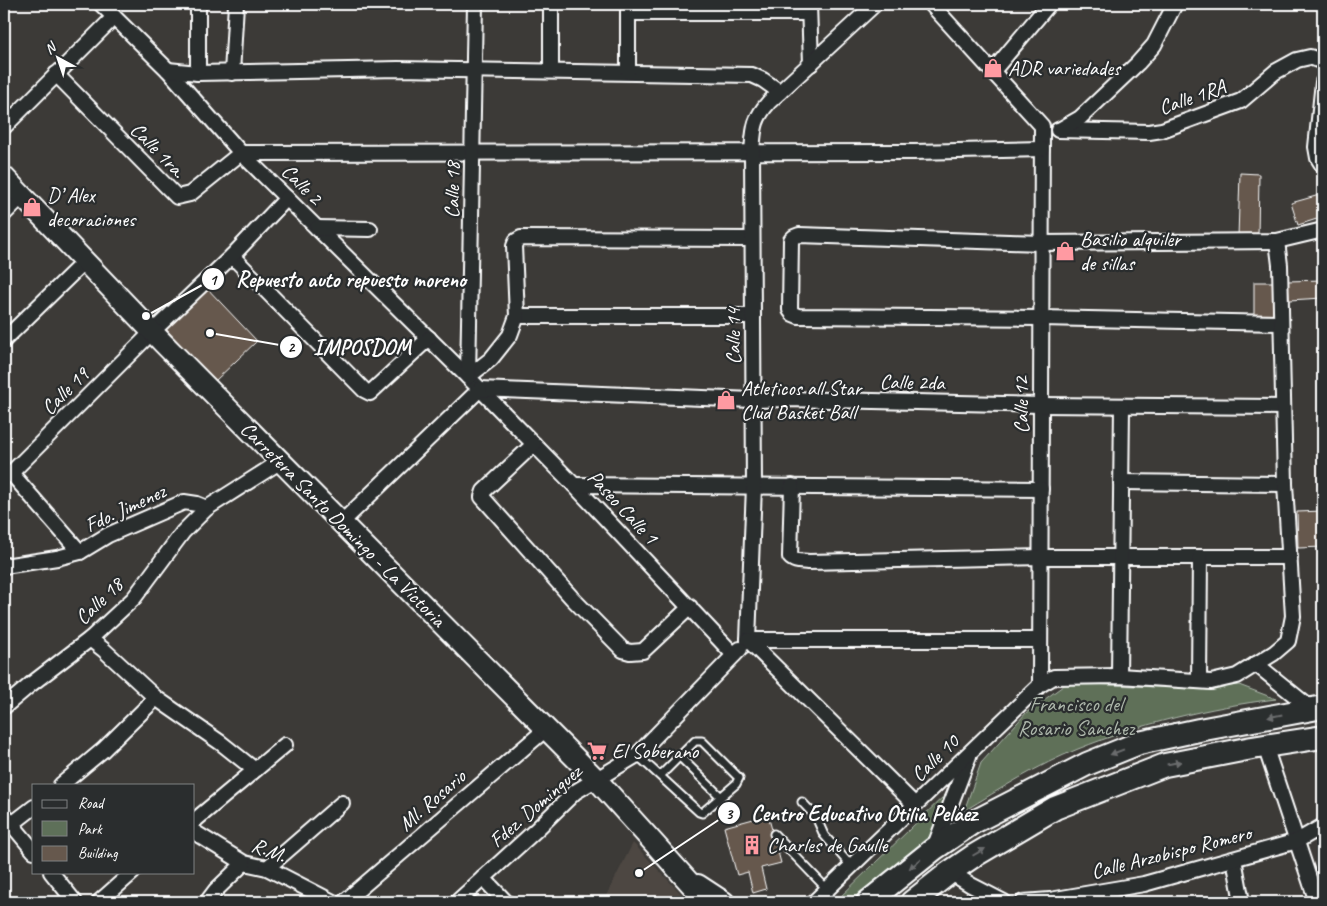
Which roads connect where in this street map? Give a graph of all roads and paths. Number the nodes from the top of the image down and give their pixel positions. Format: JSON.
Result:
{"nodes":[{"id":1,"x":101,"y":4,"type":"edge"},
{"id":2,"x":198,"y":4,"type":"edge"},
{"id":3,"x":236,"y":4,"type":"edge"},
{"id":4,"x":475,"y":4,"type":"edge"},
{"id":5,"x":551,"y":4,"type":"edge"},
{"id":6,"x":875,"y":4,"type":"edge"},
{"id":7,"x":931,"y":4,"type":"edge"},
{"id":8,"x":1047,"y":4,"type":"edge"},
{"id":9,"x":1175,"y":4,"type":"edge"},
{"id":10,"x":628,"y":8,"type":"edge"},
{"id":11,"x":809,"y":9,"type":"edge"},
{"id":12,"x":114,"y":17,"type":"junction"},
{"id":13,"x":1323,"y":62,"type":"edge"},
{"id":14,"x":811,"y":64,"type":"junction"},
{"id":15,"x":168,"y":70,"type":"junction"},
{"id":16,"x":474,"y":70,"type":"junction"},
{"id":17,"x":551,"y":71,"type":"junction"},
{"id":18,"x":628,"y":72,"type":"junction"},
{"id":19,"x":993,"y":72,"type":"junction"},
{"id":20,"x":198,"y":73,"type":"junction"},
{"id":21,"x":232,"y":73,"type":"junction"},
{"id":22,"x":56,"y":74,"type":"junction"},
{"id":23,"x":1323,"y":82,"type":"edge"},
{"id":24,"x":780,"y":92,"type":"junction"},
{"id":25,"x":4,"y":127,"type":"edge"},
{"id":26,"x":1058,"y":130,"type":"junction"},
{"id":27,"x":1042,"y":137,"type":"junction"},
{"id":28,"x":472,"y":152,"type":"junction"},
{"id":29,"x":752,"y":152,"type":"junction"},
{"id":30,"x":241,"y":153,"type":"junction"},
{"id":31,"x":1323,"y":166,"type":"edge"},
{"id":32,"x":4,"y":177,"type":"edge"},
{"id":33,"x":22,"y":196,"type":"junction"},
{"id":34,"x":288,"y":198,"type":"junction"},
{"id":35,"x":4,"y":214,"type":"edge"},
{"id":36,"x":317,"y":228,"type":"junction"},
{"id":37,"x":370,"y":229,"type":"dead end"},
{"id":38,"x":1323,"y":230,"type":"edge"},
{"id":39,"x":752,"y":239,"type":"junction"},
{"id":40,"x":1277,"y":241,"type":"junction"},
{"id":41,"x":1042,"y":243,"type":"junction"},
{"id":42,"x":232,"y":256,"type":"junction"},
{"id":43,"x":85,"y":261,"type":"junction"},
{"id":44,"x":517,"y":316,"type":"junction"},
{"id":45,"x":753,"y":316,"type":"junction"},
{"id":46,"x":1042,"y":318,"type":"junction"},
{"id":47,"x":1281,"y":323,"type":"junction"},
{"id":48,"x":152,"y":332,"type":"junction"},
{"id":49,"x":429,"y":338,"type":"junction"},
{"id":50,"x":4,"y":340,"type":"edge"},
{"id":51,"x":468,"y":377,"type":"junction"},
{"id":52,"x":480,"y":389,"type":"junction"},
{"id":53,"x":753,"y":400,"type":"junction"},
{"id":54,"x":1041,"y":405,"type":"junction"},
{"id":55,"x":1122,"y":406,"type":"junction"},
{"id":56,"x":1283,"y":407,"type":"junction"},
{"id":57,"x":534,"y":444,"type":"junction"},
{"id":58,"x":281,"y":462,"type":"junction"},
{"id":59,"x":8,"y":475,"type":"edge"},
{"id":60,"x":1122,"y":482,"type":"junction"},
{"id":61,"x":1285,"y":484,"type":"junction"},
{"id":62,"x":574,"y":485,"type":"junction"},
{"id":63,"x":754,"y":486,"type":"junction"},
{"id":64,"x":792,"y":486,"type":"junction"},
{"id":65,"x":1041,"y":489,"type":"junction"},
{"id":66,"x":207,"y":508,"type":"junction"},
{"id":67,"x":342,"y":522,"type":"junction"},
{"id":68,"x":80,"y":552,"type":"junction"},
{"id":69,"x":1041,"y":557,"type":"junction"},
{"id":70,"x":1120,"y":557,"type":"junction"},
{"id":71,"x":1200,"y":557,"type":"junction"},
{"id":72,"x":1290,"y":557,"type":"junction"},
{"id":73,"x":4,"y":566,"type":"edge"},
{"id":74,"x":690,"y":607,"type":"junction"},
{"id":75,"x":90,"y":639,"type":"junction"},
{"id":76,"x":748,"y":640,"type":"junction"},
{"id":77,"x":1040,"y":640,"type":"junction"},
{"id":78,"x":734,"y":655,"type":"junction"},
{"id":79,"x":1256,"y":664,"type":"junction"},
{"id":80,"x":1119,"y":676,"type":"junction"},
{"id":81,"x":1199,"y":681,"type":"junction"},
{"id":82,"x":1040,"y":685,"type":"junction"},
{"id":83,"x":156,"y":698,"type":"junction"},
{"id":84,"x":4,"y":707,"type":"edge"},
{"id":85,"x":1319,"y":711,"type":"edge"},
{"id":86,"x":546,"y":729,"type":"junction"},
{"id":87,"x":1323,"y":737,"type":"edge"},
{"id":88,"x":285,"y":745,"type":"dead end"},
{"id":89,"x":1265,"y":746,"type":"junction"},
{"id":90,"x":971,"y":751,"type":"junction"},
{"id":91,"x":638,"y":755,"type":"junction"},
{"id":92,"x":679,"y":756,"type":"junction"},
{"id":93,"x":255,"y":770,"type":"junction"},
{"id":94,"x":660,"y":776,"type":"junction"},
{"id":95,"x":596,"y":779,"type":"junction"},
{"id":96,"x":62,"y":784,"type":"edge"},
{"id":97,"x":721,"y":797,"type":"junction"},
{"id":98,"x":802,"y":802,"type":"dead end"},
{"id":99,"x":342,"y":803,"type":"dead end"},
{"id":100,"x":915,"y":805,"type":"junction"},
{"id":101,"x":32,"y":808,"type":"edge"},
{"id":102,"x":8,"y":820,"type":"edge"},
{"id":103,"x":195,"y":820,"type":"edge"},
{"id":104,"x":1323,"y":826,"type":"edge"},
{"id":105,"x":195,"y":833,"type":"edge"},
{"id":106,"x":774,"y":834,"type":"dead end"},
{"id":107,"x":1297,"y":841,"type":"junction"},
{"id":108,"x":32,"y":849,"type":"edge"},
{"id":109,"x":934,"y":849,"type":"junction"},
{"id":110,"x":1234,"y":859,"type":"junction"},
{"id":111,"x":244,"y":863,"type":"junction"},
{"id":112,"x":852,"y":866,"type":"junction"},
{"id":113,"x":267,"y":868,"type":"junction"},
{"id":114,"x":950,"y":872,"type":"junction"},
{"id":115,"x":680,"y":873,"type":"junction"},
{"id":116,"x":53,"y":874,"type":"edge"},
{"id":117,"x":131,"y":874,"type":"edge"},
{"id":118,"x":483,"y":878,"type":"junction"},
{"id":119,"x":827,"y":889,"type":"junction"},
{"id":120,"x":922,"y":897,"type":"edge"},
{"id":121,"x":1087,"y":898,"type":"edge"},
{"id":122,"x":75,"y":902,"type":"edge"},
{"id":123,"x":99,"y":902,"type":"edge"},
{"id":124,"x":207,"y":902,"type":"edge"},
{"id":125,"x":333,"y":902,"type":"edge"},
{"id":126,"x":344,"y":902,"type":"edge"},
{"id":127,"x":457,"y":902,"type":"edge"},
{"id":128,"x":506,"y":902,"type":"edge"},
{"id":129,"x":707,"y":902,"type":"edge"},
{"id":130,"x":724,"y":902,"type":"edge"},
{"id":131,"x":814,"y":902,"type":"edge"},
{"id":132,"x":868,"y":902,"type":"edge"},
{"id":133,"x":1004,"y":902,"type":"edge"},
{"id":134,"x":1023,"y":902,"type":"edge"},
{"id":135,"x":1242,"y":902,"type":"edge"},
{"id":136,"x":1317,"y":902,"type":"edge"}],
"edges":[{"from":1,"to":12,"type":"street","name":"Calle 2"},
{"from":2,"to":20,"type":"street"},
{"from":3,"to":21,"type":"street"},
{"from":4,"to":16,"type":"street","name":"Calle 18"},
{"from":5,"to":17,"type":"street"},
{"from":6,"to":14,"type":"street"},
{"from":7,"to":19,"type":"street"},
{"from":8,"to":19,"type":"street"},
{"from":9,"to":26,"type":"street"},
{"from":10,"to":11,"type":"street"},
{"from":10,"to":18,"type":"street"},
{"from":11,"to":14,"type":"street"},
{"from":12,"to":15,"type":"street","name":"Calle 2"},
{"from":12,"to":22,"type":"street"},
{"from":13,"to":26,"type":"street","name":"Calle 1RA"},
{"from":14,"to":24,"type":"street"},
{"from":15,"to":20,"type":"street"},
{"from":15,"to":30,"type":"street","name":"Calle 2"},
{"from":16,"to":17,"type":"street"},
{"from":16,"to":21,"type":"street"},
{"from":16,"to":28,"type":"street","name":"Calle 18"},
{"from":17,"to":18,"type":"street"},
{"from":18,"to":24,"type":"street"},
{"from":19,"to":27,"type":"street"},
{"from":20,"to":21,"type":"street"},
{"from":22,"to":25,"type":"street"},
{"from":22,"to":30,"type":"street","name":"Calle 1ra."},
{"from":23,"to":31,"type":"street"},
{"from":24,"to":29,"type":"street","name":"Calle 14"},
{"from":26,"to":27,"type":"street"},
{"from":27,"to":29,"type":"street"},
{"from":27,"to":41,"type":"street","name":"Calle 12"},
{"from":28,"to":29,"type":"street"},
{"from":28,"to":30,"type":"street"},
{"from":28,"to":51,"type":"street","name":"Calle 18"},
{"from":29,"to":39,"type":"street","name":"Calle 14"},
{"from":30,"to":34,"type":"street","name":"Calle 2"},
{"from":32,"to":33,"type":"main road","name":"Carretera Santo Domingo - La Victoria"},
{"from":33,"to":35,"type":"street"},
{"from":33,"to":43,"type":"main road","name":"Carretera Santo Domingo - La Victoria"},
{"from":34,"to":36,"type":"street","name":"Calle 2"},
{"from":34,"to":42,"type":"street","name":"Calle 19"},
{"from":36,"to":37,"type":"street"},
{"from":36,"to":49,"type":"street","name":"Calle 2"},
{"from":38,"to":40,"type":"street"},
{"from":39,"to":44,"type":"street"},
{"from":39,"to":45,"type":"street","name":"Calle 14"},
{"from":40,"to":41,"type":"street"},
{"from":40,"to":47,"type":"street"},
{"from":41,"to":46,"type":"street","name":"Calle 12"},
{"from":41,"to":46,"type":"street"},
{"from":42,"to":48,"type":"street","name":"Calle 19"},
{"from":42,"to":49,"type":"street"},
{"from":43,"to":48,"type":"main road","name":"Carretera Santo Domingo - La Victoria"},
{"from":43,"to":50,"type":"street"},
{"from":44,"to":45,"type":"street"},
{"from":44,"to":51,"type":"street"},
{"from":45,"to":53,"type":"street","name":"Calle 14"},
{"from":46,"to":47,"type":"street"},
{"from":46,"to":54,"type":"street","name":"Calle 12"},
{"from":47,"to":56,"type":"street"},
{"from":48,"to":58,"type":"main road","name":"Carretera Santo Domingo - La Victoria"},
{"from":48,"to":59,"type":"street","name":"Calle 19"},
{"from":49,"to":51,"type":"street","name":"Calle 2"},
{"from":51,"to":52,"type":"street","name":"Calle 2"},
{"from":52,"to":53,"type":"street","name":"Calle 2da"},
{"from":52,"to":57,"type":"street","name":"Paseo Calle 1"},
{"from":52,"to":67,"type":"street"},
{"from":53,"to":54,"type":"street","name":"Calle 2da"},
{"from":53,"to":63,"type":"street","name":"Calle 14"},
{"from":54,"to":55,"type":"street","name":"Calle 2da"},
{"from":54,"to":65,"type":"street","name":"Calle 12"},
{"from":55,"to":56,"type":"street","name":"Calle 2da"},
{"from":55,"to":60,"type":"street"},
{"from":56,"to":61,"type":"street"},
{"from":57,"to":62,"type":"street","name":"Paseo Calle 1"},
{"from":57,"to":74,"type":"street"},
{"from":58,"to":66,"type":"street"},
{"from":58,"to":67,"type":"main road","name":"Carretera Santo Domingo - La Victoria"},
{"from":59,"to":68,"type":"street"},
{"from":60,"to":61,"type":"street"},
{"from":60,"to":70,"type":"street"},
{"from":61,"to":72,"type":"street"},
{"from":62,"to":63,"type":"street"},
{"from":62,"to":74,"type":"street","name":"Paseo Calle 1"},
{"from":63,"to":64,"type":"street"},
{"from":63,"to":76,"type":"street","name":"Calle 14"},
{"from":64,"to":65,"type":"street"},
{"from":64,"to":69,"type":"street"},
{"from":65,"to":69,"type":"street","name":"Calle 12"},
{"from":66,"to":68,"type":"street","name":"Fdo. Jimenez"},
{"from":66,"to":75,"type":"street","name":"Calle 18"},
{"from":67,"to":86,"type":"main road","name":"Carretera Santo Domingo - La Victoria"},
{"from":68,"to":73,"type":"street","name":"Fdo. Jimenez"},
{"from":69,"to":70,"type":"street"},
{"from":69,"to":77,"type":"street","name":"Calle 12"},
{"from":70,"to":71,"type":"street"},
{"from":70,"to":80,"type":"street"},
{"from":71,"to":72,"type":"street"},
{"from":71,"to":81,"type":"street"},
{"from":72,"to":79,"type":"street"},
{"from":74,"to":78,"type":"street","name":"Paseo Calle 1"},
{"from":75,"to":83,"type":"street"},
{"from":75,"to":84,"type":"street","name":"Calle 18"},
{"from":76,"to":77,"type":"street"},
{"from":76,"to":78,"type":"street","name":"Fdez. Dominguez"},
{"from":76,"to":100,"type":"street"},
{"from":77,"to":82,"type":"street","name":"Calle 12"},
{"from":78,"to":91,"type":"street","name":"Fdez. Dominguez"},
{"from":79,"to":81,"type":"street"},
{"from":79,"to":85,"type":"street"},
{"from":80,"to":81,"type":"street"},
{"from":80,"to":82,"type":"street"},
{"from":82,"to":90,"type":"street","name":"Calle 10"},
{"from":83,"to":93,"type":"street"},
{"from":83,"to":96,"type":"street"},
{"from":85,"to":109,"type":"main road","one_way":true},
{"from":86,"to":95,"type":"main road","name":"Carretera Santo Domingo - La Victoria"},
{"from":86,"to":126,"type":"street","name":"Ml. Rosario"},
{"from":87,"to":89,"type":"main road"},
{"from":88,"to":93,"type":"street"},
{"from":89,"to":107,"type":"street"},
{"from":114,"to":89,"type":"main road","one_way":true},
{"from":90,"to":100,"type":"street","name":"Calle 10"},
{"from":90,"to":109,"type":"street"},
{"from":91,"to":94,"type":"lane"},
{"from":91,"to":95,"type":"street","name":"Fdez. Dominguez"},
{"from":92,"to":94,"type":"lane"},
{"from":92,"to":97,"type":"lane"},
{"from":92,"to":97,"type":"lane"},
{"from":93,"to":103,"type":"street"},
{"from":94,"to":97,"type":"lane"},
{"from":95,"to":115,"type":"main road","name":"Carretera Santo Domingo - La Victoria"},
{"from":95,"to":118,"type":"street","name":"Fdez. Dominguez"},
{"from":98,"to":112,"type":"lane"},
{"from":99,"to":113,"type":"street"},
{"from":100,"to":112,"type":"street","name":"Calle 10"},
{"from":101,"to":102,"type":"street"},
{"from":102,"to":108,"type":"street"},
{"from":104,"to":107,"type":"street","name":"Calle Arzobispo Romero"},
{"from":105,"to":111,"type":"street","name":"R.M."},
{"from":106,"to":119,"type":"lane"},
{"from":107,"to":110,"type":"street","name":"Calle Arzobispo Romero"},
{"from":107,"to":136,"type":"street"},
{"from":109,"to":132,"type":"main road","one_way":true},
{"from":110,"to":121,"type":"street","name":"Calle Arzobispo Romero"},
{"from":110,"to":135,"type":"street"},
{"from":111,"to":113,"type":"street","name":"R.M."},
{"from":111,"to":124,"type":"street"},
{"from":112,"to":119,"type":"street","name":"Calle 10"},
{"from":113,"to":125,"type":"street","name":"R.M."},
{"from":114,"to":120,"type":"main road"},
{"from":114,"to":133,"type":"street"},
{"from":115,"to":129,"type":"main road","name":"Carretera Santo Domingo - La Victoria"},
{"from":115,"to":130,"type":"main road","name":"Carretera Santo Domingo - La Victoria"},
{"from":116,"to":122,"type":"street"},
{"from":117,"to":123,"type":"street"},
{"from":118,"to":127,"type":"street","name":"Fdez. Dominguez"},
{"from":118,"to":128,"type":"street"},
{"from":119,"to":131,"type":"street","name":"Calle 10"},
{"from":121,"to":134,"type":"street","name":"Calle Arzobispo Romero"}]}
